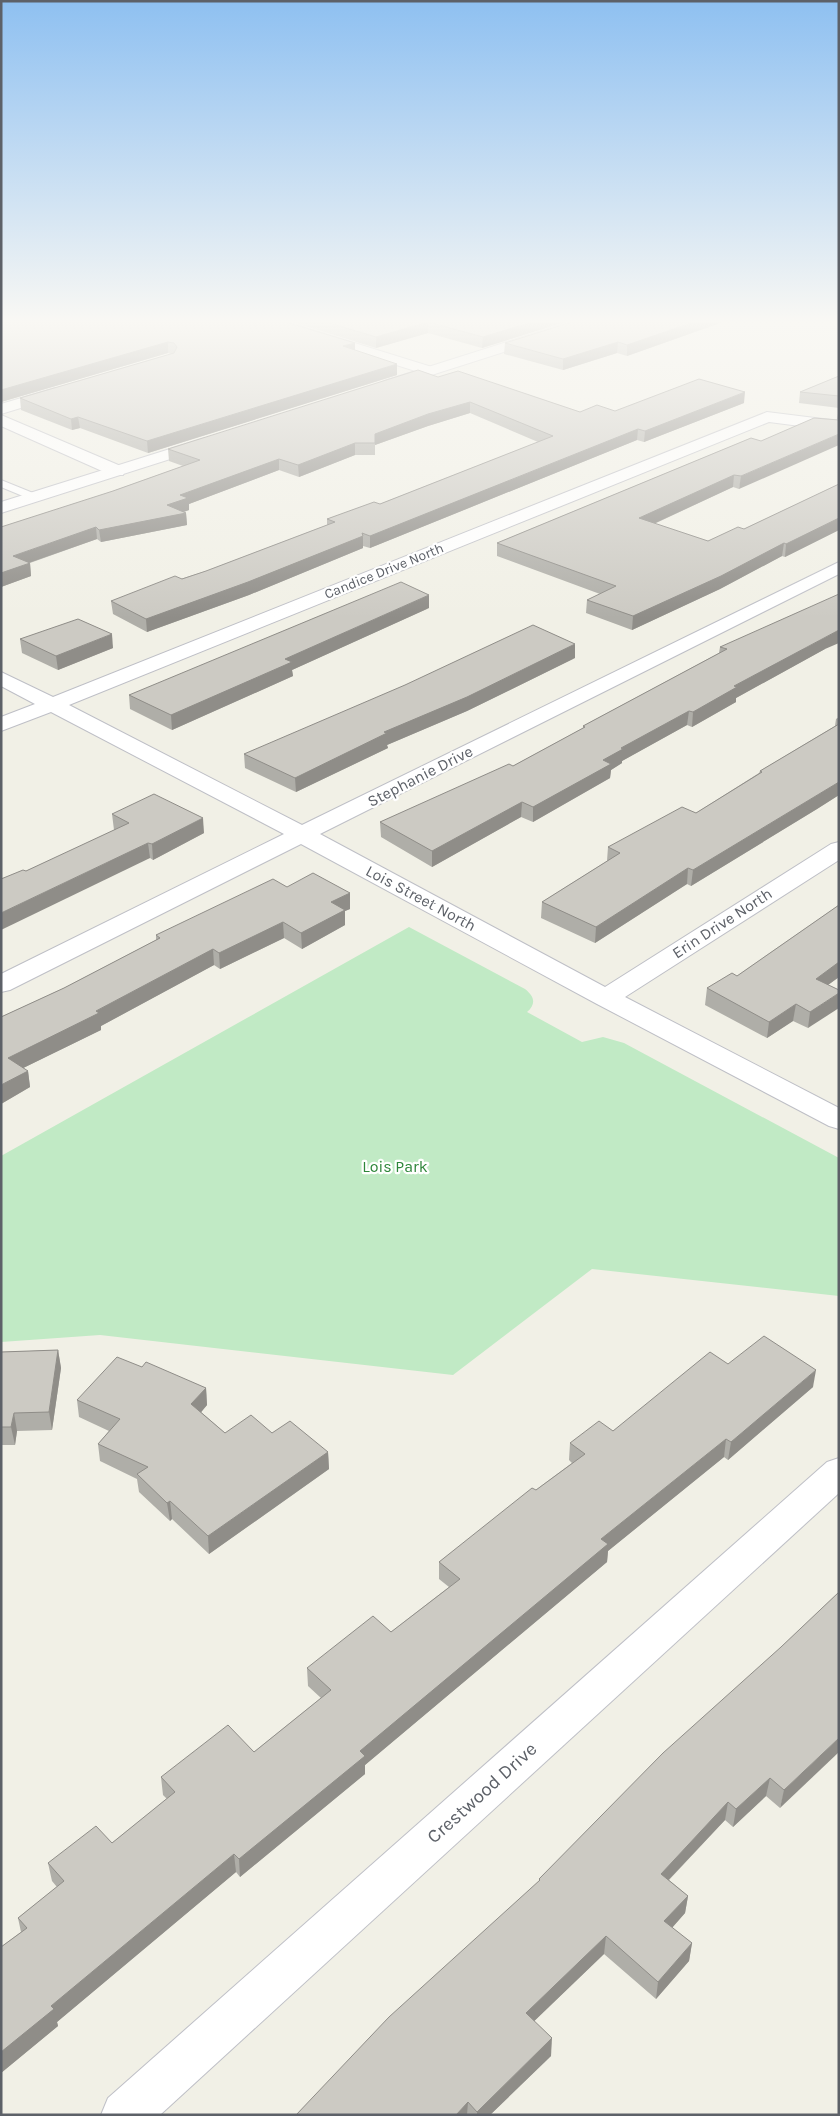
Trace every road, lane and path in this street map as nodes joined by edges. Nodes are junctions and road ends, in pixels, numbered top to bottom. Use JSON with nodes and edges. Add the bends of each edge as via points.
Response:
{"nodes":[{"id":1,"x":3,"y":421,"type":"edge"},
{"id":2,"x":758,"y":421,"type":"edge"},
{"id":3,"x":797,"y":421,"type":"edge"},
{"id":4,"x":839,"y":426,"type":"edge"},
{"id":5,"x":221,"y":438,"type":"edge"},
{"id":6,"x":117,"y":471,"type":"junction"},
{"id":7,"x":1,"y":483,"type":"edge"},
{"id":8,"x":34,"y":497,"type":"junction"},
{"id":9,"x":1,"y":508,"type":"edge"},
{"id":10,"x":839,"y":567,"type":"edge"},
{"id":11,"x":1,"y":678,"type":"edge"},
{"id":12,"x":52,"y":705,"type":"junction"},
{"id":13,"x":1,"y":725,"type":"edge"},
{"id":14,"x":303,"y":835,"type":"junction"},
{"id":15,"x":839,"y":849,"type":"edge"},
{"id":16,"x":1,"y":984,"type":"edge"},
{"id":17,"x":606,"y":998,"type":"junction"},
{"id":18,"x":839,"y":1120,"type":"edge"},
{"id":19,"x":839,"y":1472,"type":"edge"},
{"id":20,"x":124,"y":2115,"type":"edge"}],
"edges":[{"from":1,"to":6,"type":"street"},
{"from":2,"to":12,"type":"street","name":"Candice Drive North"},
{"from":3,"to":4,"type":"street","name":"Candice Drive North"},
{"from":5,"to":6,"type":"street"},
{"from":6,"to":8,"type":"street"},
{"from":7,"to":8,"type":"lane"},
{"from":8,"to":9,"type":"street"},
{"from":10,"to":14,"type":"street","name":"Stephanie Drive"},
{"from":11,"to":12,"type":"street","name":"Lois Street North"},
{"from":12,"to":13,"type":"street","name":"Candice Drive North"},
{"from":12,"to":14,"type":"street","name":"Lois Street North"},
{"from":14,"to":16,"type":"street","name":"Stephanie Drive"},
{"from":14,"to":17,"type":"street","name":"Lois Street North"},
{"from":15,"to":17,"type":"street","name":"Erin Drive North"},
{"from":17,"to":18,"type":"street","name":"Lois Street North"},
{"from":19,"to":20,"type":"street","name":"Crestwood Drive"}]}
